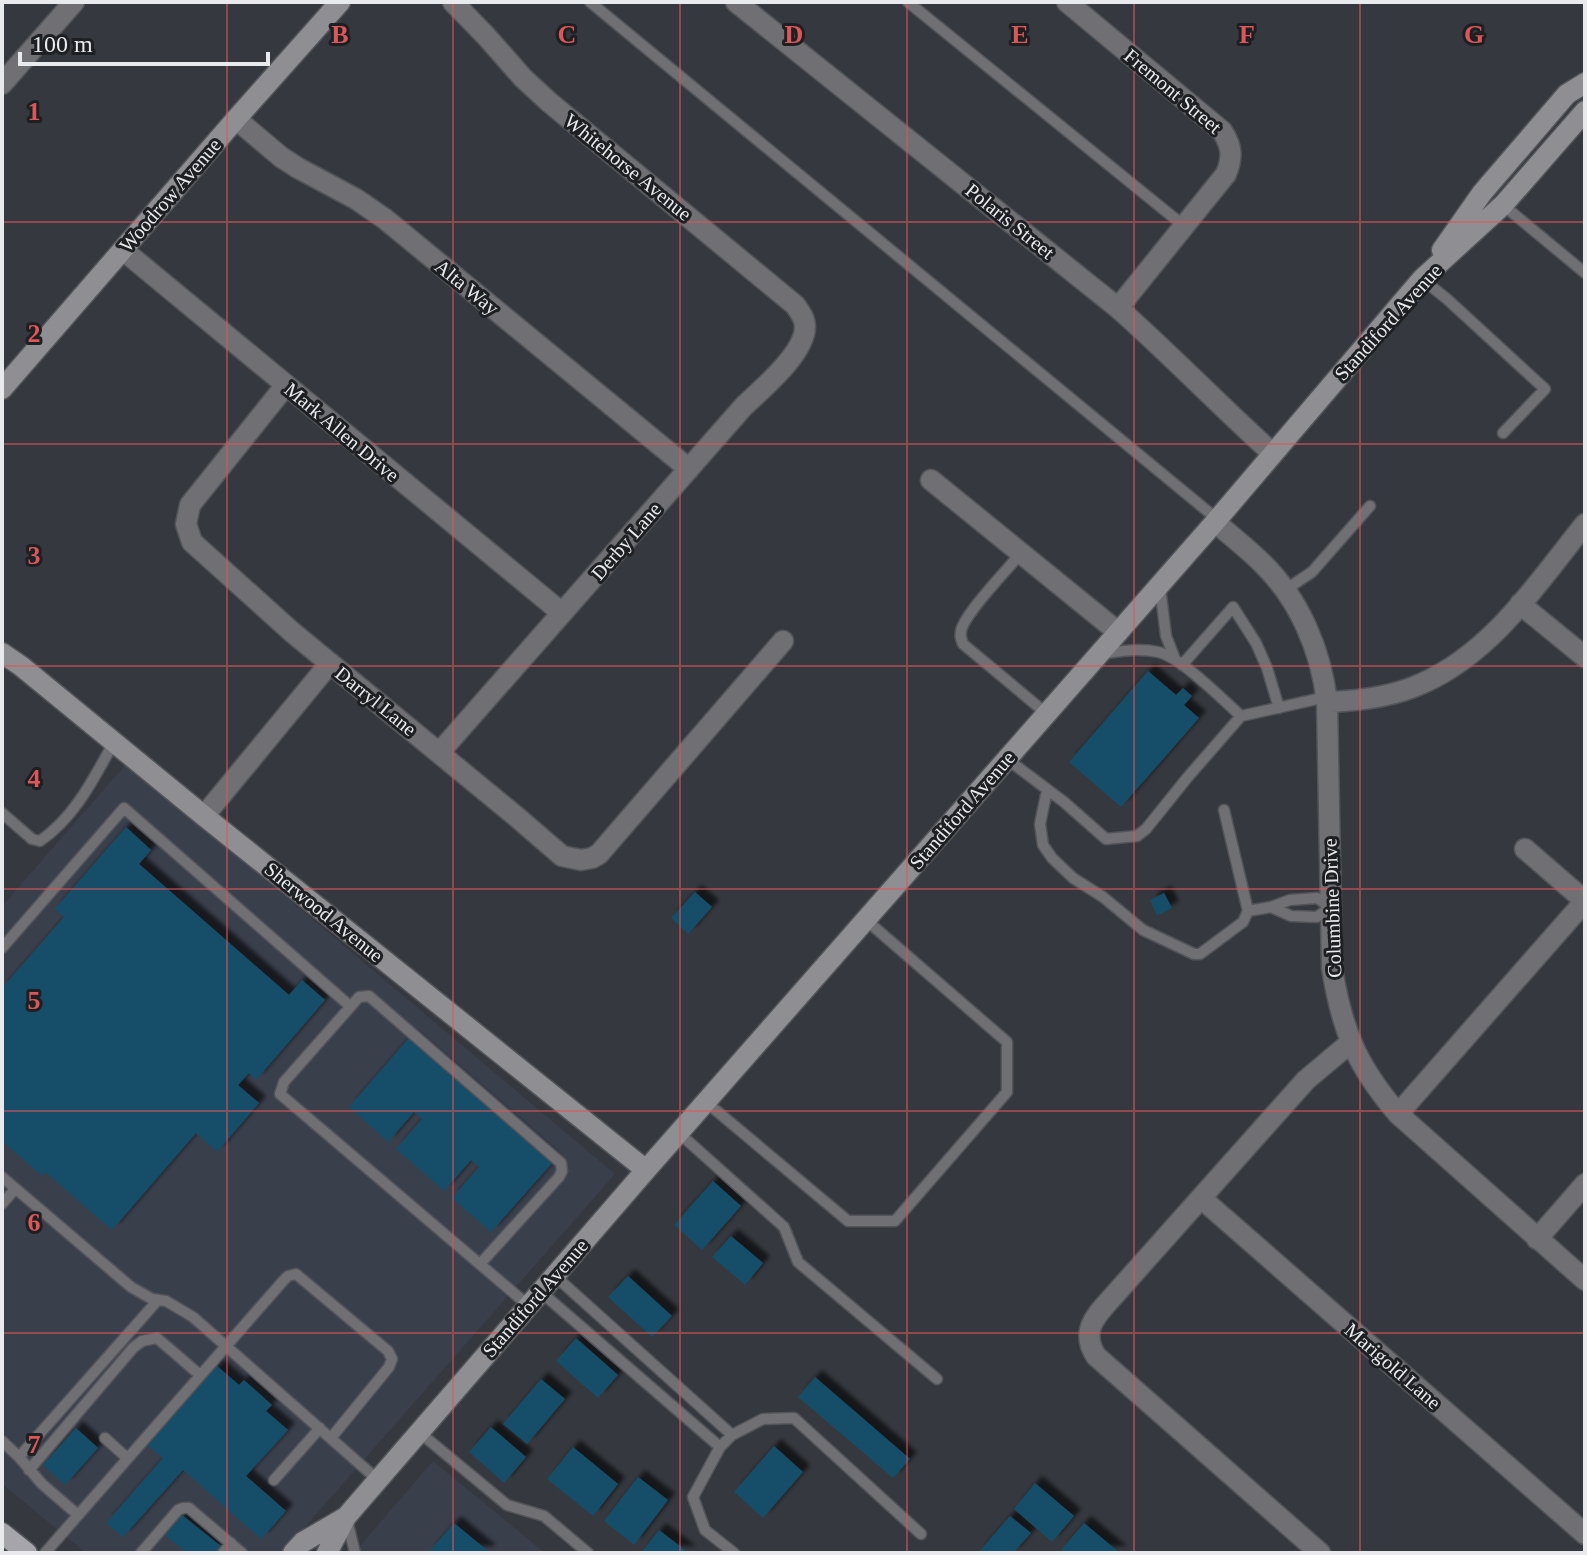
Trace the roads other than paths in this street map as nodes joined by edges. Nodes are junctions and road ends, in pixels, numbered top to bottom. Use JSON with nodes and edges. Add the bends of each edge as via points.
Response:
{"nodes":[{"id":1,"x":74,"y":2,"type":"edge"},
{"id":2,"x":340,"y":2,"type":"edge"},
{"id":3,"x":453,"y":2,"type":"edge"},
{"id":4,"x":590,"y":2,"type":"edge"},
{"id":5,"x":736,"y":2,"type":"edge"},
{"id":6,"x":908,"y":2,"type":"edge"},
{"id":7,"x":1067,"y":2,"type":"edge"},
{"id":8,"x":1585,"y":83,"type":"edge"},
{"id":9,"x":2,"y":84,"type":"edge"},
{"id":10,"x":1585,"y":111,"type":"edge"},
{"id":11,"x":236,"y":119,"type":"junction"},
{"id":12,"x":1503,"y":205,"type":"junction"},
{"id":13,"x":1184,"y":226,"type":"junction"},
{"id":14,"x":123,"y":250,"type":"junction"},
{"id":15,"x":1585,"y":273,"type":"edge"},
{"id":16,"x":1422,"y":279,"type":"junction"},
{"id":17,"x":1118,"y":308,"type":"junction"},
{"id":18,"x":805,"y":326,"type":"joint"},
{"id":19,"x":286,"y":385,"type":"junction"},
{"id":20,"x":2,"y":389,"type":"edge"},
{"id":21,"x":1503,"y":433,"type":"dead end"},
{"id":22,"x":1272,"y":453,"type":"junction"},
{"id":23,"x":689,"y":469,"type":"junction"},
{"id":24,"x":931,"y":480,"type":"dead end"},
{"id":25,"x":1370,"y":506,"type":"dead end"},
{"id":26,"x":1216,"y":520,"type":"junction"},
{"id":27,"x":1585,"y":524,"type":"edge"},
{"id":28,"x":1021,"y":553,"type":"junction"},
{"id":29,"x":1159,"y":585,"type":"junction"},
{"id":30,"x":1285,"y":590,"type":"junction"},
{"id":31,"x":1520,"y":604,"type":"junction"},
{"id":32,"x":562,"y":613,"type":"junction"},
{"id":33,"x":1118,"y":632,"type":"junction"},
{"id":34,"x":783,"y":641,"type":"dead end"},
{"id":35,"x":2,"y":653,"type":"edge"},
{"id":36,"x":1099,"y":654,"type":"junction"},
{"id":37,"x":1585,"y":657,"type":"edge"},
{"id":38,"x":1178,"y":662,"type":"junction"},
{"id":39,"x":330,"y":663,"type":"junction"},
{"id":40,"x":1326,"y":700,"type":"junction"},
{"id":41,"x":1279,"y":708,"type":"junction"},
{"id":42,"x":1047,"y":714,"type":"junction"},
{"id":43,"x":1241,"y":716,"type":"junction"},
{"id":44,"x":114,"y":742,"type":"junction"},
{"id":45,"x":439,"y":753,"type":"junction"},
{"id":46,"x":1007,"y":759,"type":"junction"},
{"id":47,"x":1047,"y":790,"type":"junction"},
{"id":48,"x":1224,"y":810,"type":"dead end"},
{"id":49,"x":2,"y":813,"type":"edge"},
{"id":50,"x":204,"y":816,"type":"junction"},
{"id":51,"x":1525,"y":849,"type":"dead end"},
{"id":52,"x":1585,"y":901,"type":"edge"},
{"id":53,"x":1271,"y":907,"type":"junction"},
{"id":54,"x":1331,"y":907,"type":"junction"},
{"id":55,"x":1248,"y":911,"type":"junction"},
{"id":56,"x":866,"y":920,"type":"junction"},
{"id":57,"x":2,"y":948,"type":"edge"},
{"id":58,"x":350,"y":1006,"type":"junction"},
{"id":59,"x":1350,"y":1043,"type":"junction"},
{"id":60,"x":706,"y":1102,"type":"junction"},
{"id":61,"x":1398,"y":1114,"type":"junction"},
{"id":62,"x":679,"y":1133,"type":"junction"},
{"id":63,"x":646,"y":1170,"type":"junction"},
{"id":64,"x":2,"y":1177,"type":"edge"},
{"id":65,"x":1585,"y":1184,"type":"edge"},
{"id":66,"x":15,"y":1189,"type":"junction"},
{"id":67,"x":1201,"y":1198,"type":"junction"},
{"id":68,"x":2,"y":1204,"type":"edge"},
{"id":69,"x":1537,"y":1239,"type":"junction"},
{"id":70,"x":480,"y":1264,"type":"junction"},
{"id":71,"x":555,"y":1276,"type":"junction"},
{"id":72,"x":1585,"y":1280,"type":"edge"},
{"id":73,"x":535,"y":1299,"type":"junction"},
{"id":74,"x":158,"y":1300,"type":"junction"},
{"id":75,"x":226,"y":1345,"type":"junction"},
{"id":76,"x":200,"y":1375,"type":"junction"},
{"id":77,"x":937,"y":1379,"type":"dead end"},
{"id":78,"x":320,"y":1428,"type":"junction"},
{"id":79,"x":419,"y":1432,"type":"junction"},
{"id":80,"x":732,"y":1435,"type":"junction"},
{"id":81,"x":105,"y":1438,"type":"dead end"},
{"id":82,"x":331,"y":1438,"type":"junction"},
{"id":83,"x":2,"y":1441,"type":"edge"},
{"id":84,"x":720,"y":1447,"type":"junction"},
{"id":85,"x":19,"y":1457,"type":"junction"},
{"id":86,"x":127,"y":1458,"type":"junction"},
{"id":87,"x":29,"y":1470,"type":"junction"},
{"id":88,"x":274,"y":1480,"type":"dead end"},
{"id":89,"x":378,"y":1480,"type":"junction"},
{"id":90,"x":78,"y":1515,"type":"junction"},
{"id":91,"x":346,"y":1517,"type":"junction"},
{"id":92,"x":2,"y":1533,"type":"edge"},
{"id":93,"x":921,"y":1534,"type":"dead end"},
{"id":94,"x":1585,"y":1534,"type":"edge"},
{"id":95,"x":231,"y":1543,"type":"junction"},
{"id":96,"x":27,"y":1553,"type":"edge"},
{"id":97,"x":45,"y":1553,"type":"edge"},
{"id":98,"x":141,"y":1553,"type":"edge"},
{"id":99,"x":223,"y":1553,"type":"edge"},
{"id":100,"x":242,"y":1553,"type":"edge"},
{"id":101,"x":293,"y":1553,"type":"edge"},
{"id":102,"x":327,"y":1553,"type":"edge"},
{"id":103,"x":355,"y":1553,"type":"edge"},
{"id":104,"x":588,"y":1553,"type":"edge"},
{"id":105,"x":734,"y":1553,"type":"edge"},
{"id":106,"x":1320,"y":1553,"type":"edge"}],
"edges":[{"from":1,"to":9,"type":"street"},
{"from":2,"to":11,"type":"main road","name":"Woodrow Avenue"},
{"from":3,"to":18,"type":"street","name":"Whitehorse Avenue","via":[[549,102],[795,305]]},
{"from":4,"to":26,"type":"lane"},
{"from":5,"to":17,"type":"street","name":"Polaris Street"},
{"from":6,"to":13,"type":"lane"},
{"from":7,"to":13,"type":"street","name":"Fremont Street","via":[[1229,141],[1226,174]]},
{"from":8,"to":16,"type":"main road","via":[[1567,94],[1482,193]]},
{"from":10,"to":12,"type":"main road","name":"Standiford Avenue"},
{"from":11,"to":14,"type":"main road","name":"Woodrow Avenue"},
{"from":11,"to":23,"type":"street","name":"Alta Way","via":[[281,157],[385,219]]},
{"from":12,"to":15,"type":"lane"},
{"from":12,"to":16,"type":"main road","name":"Standiford Avenue"},
{"from":13,"to":17,"type":"street","name":"Fremont Street"},
{"from":14,"to":19,"type":"street","name":"Mark Allen Drive"},
{"from":14,"to":20,"type":"main road","name":"Woodrow Avenue"},
{"from":16,"to":21,"type":"lane","via":[[1545,389]]},
{"from":16,"to":22,"type":"main road","name":"Standiford Avenue"},
{"from":17,"to":22,"type":"street","name":"Polaris Street"},
{"from":18,"to":23,"type":"street","name":"Derby Lane","via":[[796,351]]},
{"from":19,"to":32,"type":"street","name":"Mark Allen Drive"},
{"from":19,"to":39,"type":"street","name":"Darryl Lane","via":[[190,505],[186,524],[192,542]]},
{"from":22,"to":26,"type":"main road","name":"Standiford Avenue"},
{"from":23,"to":32,"type":"street","name":"Derby Lane"},
{"from":24,"to":28,"type":"street"},
{"from":25,"to":30,"type":"lane","via":[[1312,572]]},
{"from":26,"to":29,"type":"main road","name":"Standiford Avenue"},
{"from":26,"to":30,"type":"street","name":"Columbine Drive"},
{"from":27,"to":31,"type":"street"},
{"from":28,"to":33,"type":"street"},
{"from":28,"to":42,"type":"lane","via":[[968,616],[961,637],[970,651]]},
{"from":29,"to":33,"type":"main road","name":"Standiford Avenue"},
{"from":29,"to":38,"type":"lane","via":[[1166,636]]},
{"from":30,"to":40,"type":"street","name":"Columbine Drive","via":[[1312,638]]},
{"from":31,"to":37,"type":"street"},
{"from":31,"to":40,"type":"street","via":[[1472,653],[1422,684],[1358,701]]},
{"from":32,"to":45,"type":"street","name":"Derby Lane"},
{"from":33,"to":36,"type":"main road","name":"Standiford Avenue"},
{"from":34,"to":45,"type":"street","name":"Darryl Lane","via":[[592,858],[562,856]]},
{"from":35,"to":44,"type":"main road","name":"Sherwood Avenue"},
{"from":36,"to":38,"type":"lane","via":[[1159,652]]},
{"from":36,"to":42,"type":"main road","name":"Standiford Avenue"},
{"from":38,"to":41,"type":"lane","via":[[1233,607],[1256,643]]},
{"from":38,"to":43,"type":"lane"},
{"from":39,"to":45,"type":"street","name":"Darryl Lane"},
{"from":39,"to":50,"type":"street"},
{"from":40,"to":41,"type":"lane"},
{"from":40,"to":54,"type":"street","name":"Columbine Drive"},
{"from":41,"to":43,"type":"lane"},
{"from":42,"to":46,"type":"main road","name":"Standiford Avenue"},
{"from":43,"to":47,"type":"lane","via":[[1137,836],[1106,839]]},
{"from":44,"to":49,"type":"lane","via":[[86,793],[40,841]]},
{"from":44,"to":50,"type":"main road","name":"Sherwood Avenue"},
{"from":46,"to":47,"type":"lane"},
{"from":46,"to":56,"type":"main road","name":"Standiford Avenue"},
{"from":47,"to":55,"type":"lane","via":[[1040,824],[1043,845],[1073,878],[1143,930],[1200,954],[1243,922]]},
{"from":48,"to":55,"type":"lane"},
{"from":50,"to":63,"type":"main road","name":"Sherwood Avenue"},
{"from":51,"to":52,"type":"street"},
{"from":52,"to":61,"type":"street"},
{"from":53,"to":54,"type":"lane","via":[[1317,898]]},
{"from":53,"to":54,"type":"lane","via":[[1291,916],[1317,917]]},
{"from":53,"to":55,"type":"lane"},
{"from":54,"to":59,"type":"street","name":"Columbine Drive","via":[[1332,968]]},
{"from":56,"to":60,"type":"main road","name":"Standiford Avenue"},
{"from":56,"to":60,"type":"lane","via":[[1007,1042],[1007,1092],[895,1221],[848,1221]]},
{"from":57,"to":58,"type":"lane","via":[[124,808]]},
{"from":58,"to":70,"type":"lane","via":[[284,1082],[280,1094]]},
{"from":58,"to":70,"type":"lane","via":[[369,996],[561,1163],[559,1177]]},
{"from":59,"to":61,"type":"street","name":"Columbine Drive"},
{"from":59,"to":67,"type":"street","via":[[1306,1080]]},
{"from":60,"to":62,"type":"main road","name":"Standiford Avenue"},
{"from":61,"to":69,"type":"street","name":"Columbine Drive"},
{"from":62,"to":63,"type":"main road","name":"Standiford Avenue"},
{"from":62,"to":77,"type":"lane","via":[[784,1227],[798,1262]]},
{"from":63,"to":71,"type":"main road","name":"Standiford Avenue"},
{"from":64,"to":66,"type":"lane"},
{"from":65,"to":69,"type":"street"},
{"from":66,"to":68,"type":"lane"},
{"from":66,"to":74,"type":"lane","via":[[131,1287]]},
{"from":67,"to":94,"type":"street","name":"Marigold Lane"},
{"from":67,"to":106,"type":"street","via":[[1093,1320],[1091,1350]]},
{"from":69,"to":72,"type":"street","name":"Columbine Drive"},
{"from":70,"to":73,"type":"lane"},
{"from":71,"to":73,"type":"main road","name":"Standiford Avenue"},
{"from":71,"to":80,"type":"lane"},
{"from":73,"to":79,"type":"main road","name":"Standiford Avenue"},
{"from":73,"to":84,"type":"lane"},
{"from":74,"to":75,"type":"lane","via":[[193,1317]]},
{"from":74,"to":85,"type":"lane"},
{"from":75,"to":76,"type":"lane"},
{"from":75,"to":78,"type":"lane"},
{"from":75,"to":82,"type":"lane","via":[[283,1281],[296,1274],[388,1351],[389,1367]]},
{"from":76,"to":86,"type":"lane"},
{"from":76,"to":87,"type":"lane","via":[[157,1338],[142,1341]]},
{"from":78,"to":82,"type":"lane"},
{"from":78,"to":88,"type":"lane"},
{"from":79,"to":89,"type":"main road","name":"Standiford Avenue"},
{"from":79,"to":104,"type":"lane","via":[[507,1505],[544,1516]]},
{"from":80,"to":84,"type":"lane"},
{"from":80,"to":93,"type":"lane","via":[[763,1419],[794,1418]]},
{"from":81,"to":86,"type":"lane"},
{"from":82,"to":89,"type":"lane"},
{"from":83,"to":85,"type":"lane"},
{"from":84,"to":105,"type":"lane","via":[[693,1497],[705,1530]]},
{"from":85,"to":87,"type":"lane"},
{"from":86,"to":90,"type":"lane"},
{"from":87,"to":90,"type":"lane"},
{"from":89,"to":91,"type":"main road","name":"Standiford Avenue"},
{"from":90,"to":97,"type":"lane"},
{"from":91,"to":101,"type":"main road","name":"Standiford Avenue"},
{"from":91,"to":102,"type":"main road","name":"Standiford Avenue"},
{"from":91,"to":103,"type":"lane"},
{"from":92,"to":96,"type":"main road"},
{"from":95,"to":98,"type":"lane","via":[[183,1508]]},
{"from":95,"to":99,"type":"lane"},
{"from":95,"to":100,"type":"lane"}]}
